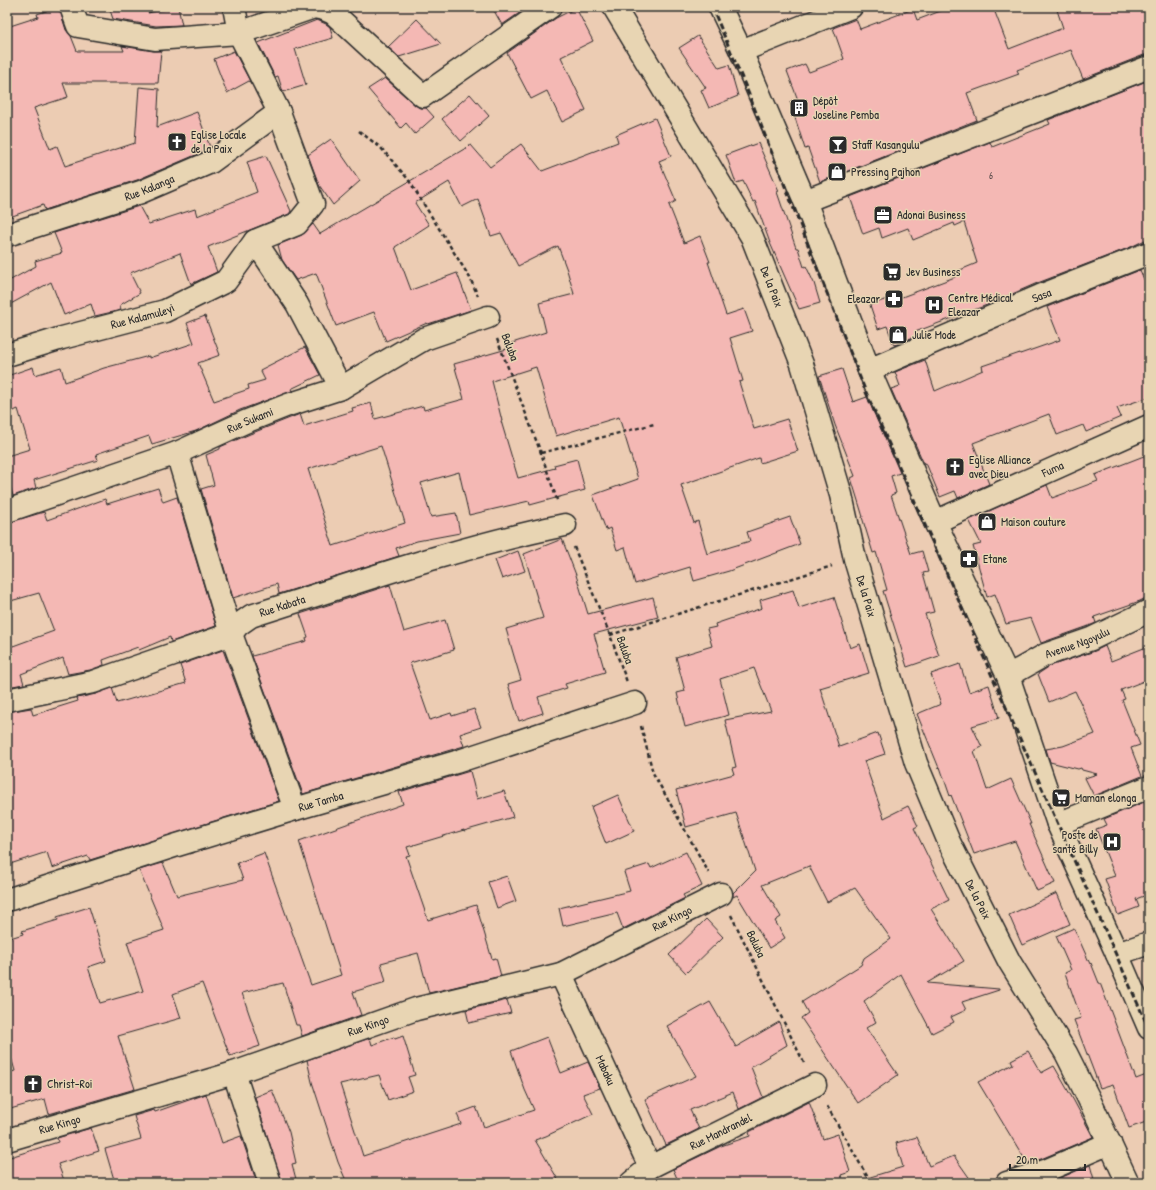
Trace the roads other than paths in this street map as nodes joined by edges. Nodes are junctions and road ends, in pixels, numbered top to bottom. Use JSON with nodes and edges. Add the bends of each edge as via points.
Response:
{"nodes":[{"id":1,"x":70,"y":7,"type":"edge"},
{"id":2,"x":234,"y":7,"type":"edge"},
{"id":3,"x":550,"y":7,"type":"edge"},
{"id":4,"x":614,"y":7,"type":"edge"},
{"id":5,"x":720,"y":7,"type":"edge"},
{"id":6,"x":851,"y":7,"type":"edge"},
{"id":7,"x":239,"y":33,"type":"junction"},
{"id":8,"x":741,"y":51,"type":"junction"},
{"id":9,"x":1149,"y":67,"type":"edge"},
{"id":10,"x":278,"y":112,"type":"junction"},
{"id":11,"x":805,"y":201,"type":"junction"},
{"id":12,"x":7,"y":235,"type":"edge"},
{"id":13,"x":255,"y":241,"type":"junction"},
{"id":14,"x":1149,"y":253,"type":"edge"},
{"id":15,"x":488,"y":317,"type":"road end"},
{"id":16,"x":7,"y":355,"type":"edge"},
{"id":17,"x":869,"y":370,"type":"junction"},
{"id":18,"x":340,"y":388,"type":"junction"},
{"id":19,"x":1149,"y":426,"type":"edge"},
{"id":20,"x":177,"y":453,"type":"junction"},
{"id":21,"x":7,"y":511,"type":"edge"},
{"id":22,"x":935,"y":522,"type":"junction"},
{"id":23,"x":565,"y":525,"type":"road end"},
{"id":24,"x":1149,"y":611,"type":"edge"},
{"id":25,"x":231,"y":634,"type":"junction"},
{"id":26,"x":1008,"y":676,"type":"junction"},
{"id":27,"x":7,"y":700,"type":"edge"},
{"id":28,"x":635,"y":703,"type":"road end"},
{"id":29,"x":1149,"y":787,"type":"edge"},
{"id":30,"x":295,"y":809,"type":"junction"},
{"id":31,"x":1058,"y":824,"type":"junction"},
{"id":32,"x":721,"y":894,"type":"road end"},
{"id":33,"x":7,"y":900,"type":"edge"},
{"id":34,"x":1149,"y":943,"type":"edge"},
{"id":35,"x":1117,"y":954,"type":"junction"},
{"id":36,"x":561,"y":974,"type":"junction"},
{"id":37,"x":1149,"y":1028,"type":"edge"},
{"id":38,"x":234,"y":1073,"type":"junction"},
{"id":39,"x":815,"y":1084,"type":"road end"},
{"id":40,"x":7,"y":1140,"type":"edge"},
{"id":41,"x":1110,"y":1143,"type":"junction"},
{"id":42,"x":650,"y":1167,"type":"junction"},
{"id":43,"x":270,"y":1183,"type":"edge"},
{"id":44,"x":631,"y":1183,"type":"edge"},
{"id":45,"x":1007,"y":1183,"type":"edge"},
{"id":46,"x":1128,"y":1183,"type":"edge"}],
"edges":[{"from":1,"to":7,"type":"street","via":[[78,26],[155,39]]},
{"from":2,"to":7,"type":"street"},
{"from":3,"to":7,"type":"street","via":[[423,96],[333,13],[324,9],[314,8]]},
{"from":4,"to":41,"type":"street","name":"De la Paix","via":[[752,237],[802,364],[841,495],[855,559],[916,763],[949,842],[1009,961],[1066,1053]]},
{"from":5,"to":8,"type":"street"},
{"from":6,"to":8,"type":"street"},
{"from":7,"to":10,"type":"street"},
{"from":8,"to":11,"type":"street"},
{"from":9,"to":11,"type":"street"},
{"from":10,"to":12,"type":"street","name":"Rue Kalanga","via":[[210,162],[142,192]]},
{"from":10,"to":13,"type":"street","via":[[313,204],[297,224]]},
{"from":11,"to":17,"type":"street"},
{"from":13,"to":16,"type":"street","name":"Rue Kalamuleyi","via":[[226,281],[165,311]]},
{"from":13,"to":18,"type":"street","via":[[297,304]]},
{"from":14,"to":17,"type":"street","name":"Sasa","via":[[1040,296]]},
{"from":15,"to":18,"type":"street","name":"Rue Sukami","via":[[424,339]]},
{"from":17,"to":22,"type":"street"},
{"from":18,"to":20,"type":"street","name":"Rue Sukami","via":[[245,422]]},
{"from":19,"to":22,"type":"street","name":"Fuma"},
{"from":20,"to":21,"type":"street","name":"Rue Sukami"},
{"from":20,"to":25,"type":"street"},
{"from":22,"to":26,"type":"street"},
{"from":23,"to":25,"type":"street","name":"Rue Kabata","via":[[472,547],[251,616],[238,625]]},
{"from":24,"to":26,"type":"street","name":"Avenue Ngoyulu","via":[[1091,639],[1045,655]]},
{"from":25,"to":27,"type":"street","name":"Rue Kabata","via":[[93,682]]},
{"from":25,"to":30,"type":"street"},
{"from":26,"to":31,"type":"street"},
{"from":28,"to":30,"type":"street","name":"Rue Tamba","via":[[456,762]]},
{"from":29,"to":31,"type":"street"},
{"from":30,"to":33,"type":"street","name":"Rue Tamba"},
{"from":31,"to":35,"type":"street"},
{"from":32,"to":36,"type":"street","name":"Rue Kingo"},
{"from":34,"to":35,"type":"street"},
{"from":35,"to":37,"type":"street"},
{"from":36,"to":38,"type":"street","name":"Rue Kingo","via":[[416,1009]]},
{"from":36,"to":42,"type":"street","name":"Mabaku"},
{"from":38,"to":40,"type":"street","name":"Rue Kingo"},
{"from":38,"to":43,"type":"street"},
{"from":39,"to":42,"type":"street","name":"Rue Mandrandel"},
{"from":41,"to":45,"type":"street","via":[[1045,1171]]},
{"from":41,"to":46,"type":"street","name":"De la Paix"},
{"from":42,"to":44,"type":"street","name":"Rue Mandrandel"}]}
